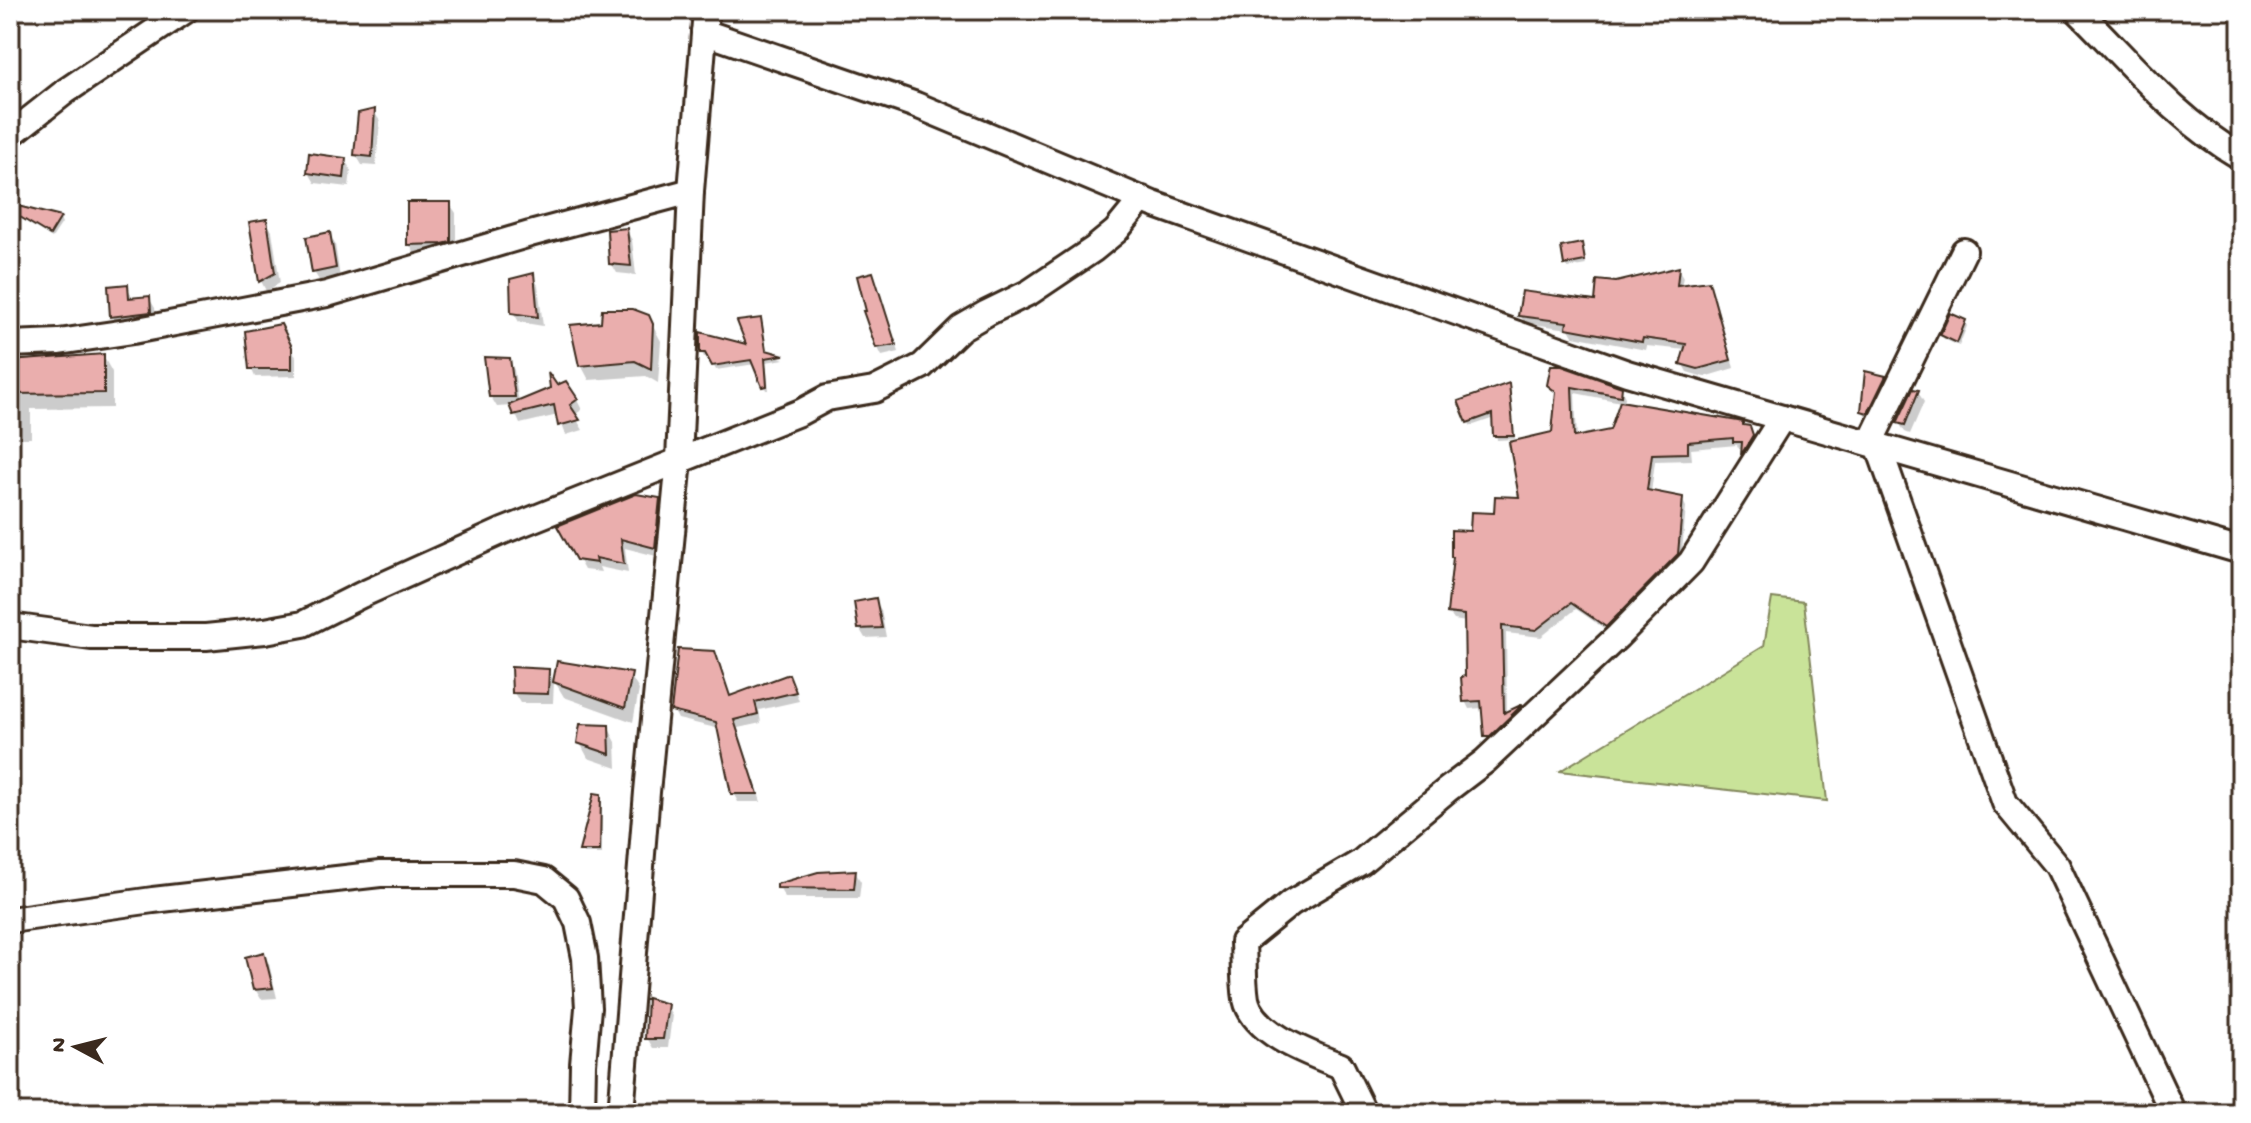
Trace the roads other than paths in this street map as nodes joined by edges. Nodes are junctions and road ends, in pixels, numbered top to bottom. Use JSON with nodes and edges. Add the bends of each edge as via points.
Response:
{"nodes":[{"id":1,"x":186,"y":10,"type":"edge"},
{"id":2,"x":2077,"y":10,"type":"edge"},
{"id":3,"x":705,"y":21,"type":"edge"},
{"id":4,"x":10,"y":135,"type":"edge"},
{"id":5,"x":2241,"y":157,"type":"edge"},
{"id":6,"x":691,"y":191,"type":"junction"},
{"id":7,"x":1142,"y":199,"type":"junction"},
{"id":8,"x":1964,"y":251,"type":"dead end"},
{"id":9,"x":10,"y":344,"type":"edge"},
{"id":10,"x":1782,"y":418,"type":"junction"},
{"id":11,"x":1874,"y":444,"type":"junction"},
{"id":12,"x":679,"y":460,"type":"junction"},
{"id":13,"x":2241,"y":551,"type":"edge"},
{"id":14,"x":10,"y":626,"type":"edge"},
{"id":15,"x":10,"y":920,"type":"edge"},
{"id":16,"x":582,"y":1113,"type":"edge"},
{"id":17,"x":621,"y":1113,"type":"edge"},
{"id":18,"x":1364,"y":1113,"type":"edge"},
{"id":19,"x":2173,"y":1113,"type":"edge"}],
"edges":[{"from":1,"to":4,"type":"street"},
{"from":2,"to":5,"type":"street","via":[[2186,120]]},
{"from":3,"to":6,"type":"street"},
{"from":3,"to":7,"type":"street"},
{"from":6,"to":9,"type":"street","via":[[327,294],[133,331]]},
{"from":6,"to":12,"type":"street"},
{"from":7,"to":10,"type":"street","via":[[1627,373]]},
{"from":7,"to":12,"type":"street","via":[[1094,249],[1040,286],[961,328],[922,366],[874,390],[827,398]]},
{"from":8,"to":11,"type":"street"},
{"from":10,"to":11,"type":"street"},
{"from":10,"to":18,"type":"street","via":[[1691,562],[1618,636],[1485,761],[1361,862],[1291,903],[1243,942],[1246,1002],[1259,1025],[1341,1066]]},
{"from":11,"to":13,"type":"street"},
{"from":11,"to":19,"type":"street","via":[[2005,803],[2057,866]]},
{"from":12,"to":14,"type":"street","via":[[503,531],[303,624],[206,637],[91,637]]},
{"from":12,"to":17,"type":"street"},
{"from":15,"to":16,"type":"street","via":[[380,874],[514,874],[544,880],[566,898],[585,958]]}]}
